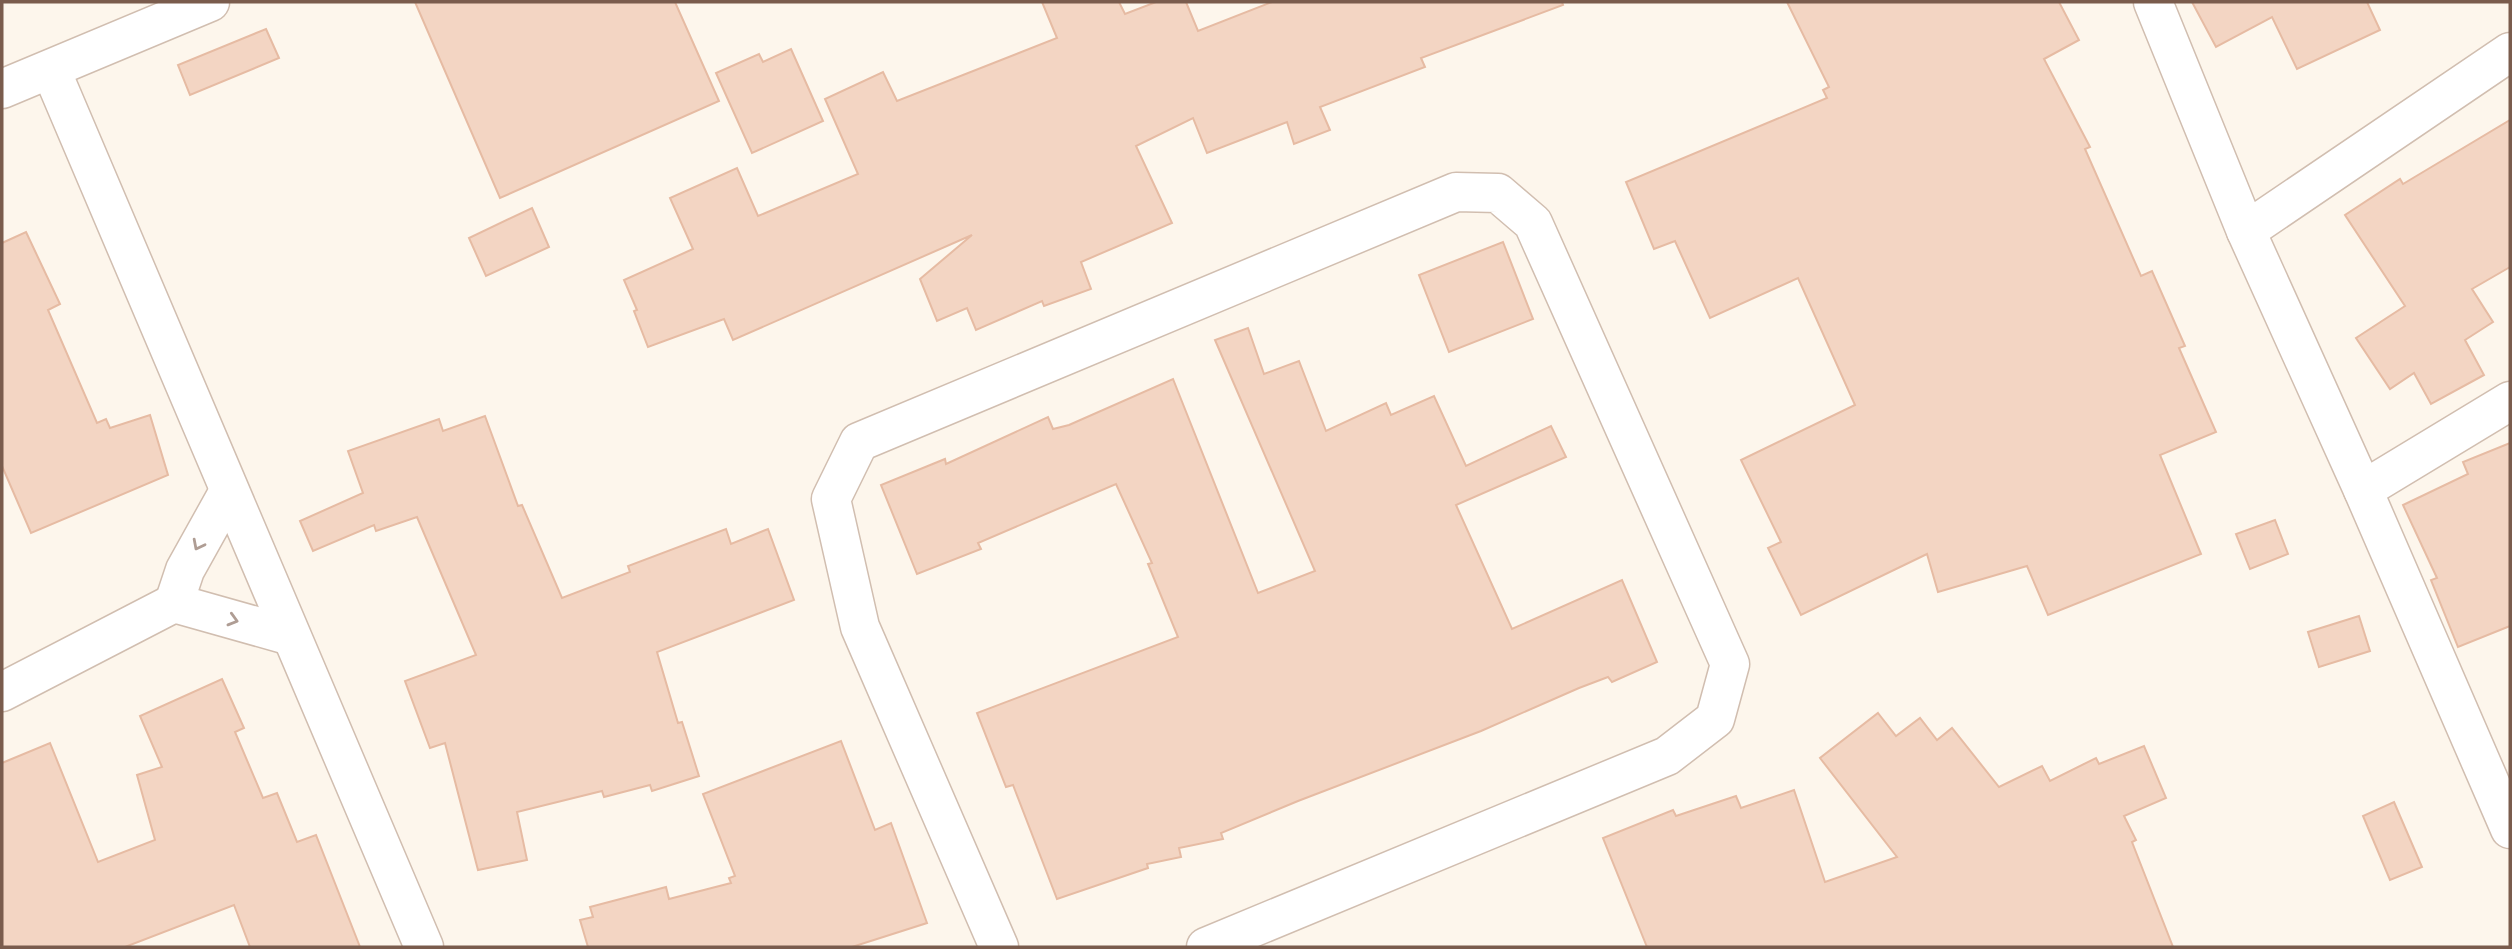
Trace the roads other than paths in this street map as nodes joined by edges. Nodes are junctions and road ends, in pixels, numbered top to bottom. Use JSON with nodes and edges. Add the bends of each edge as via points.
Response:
{"nodes":[{"id":1,"x":210,"y":2,"type":"edge"},
{"id":2,"x":2153,"y":2,"type":"edge"},
{"id":3,"x":2510,"y":52,"type":"edge"},
{"id":4,"x":51,"y":70,"type":"junction"},
{"id":5,"x":2,"y":89,"type":"edge"},
{"id":6,"x":2246,"y":231,"type":"junction"},
{"id":7,"x":2510,"y":401,"type":"edge"},
{"id":8,"x":2363,"y":490,"type":"junction"},
{"id":9,"x":229,"y":491,"type":"junction"},
{"id":10,"x":174,"y":603,"type":"junction"},
{"id":11,"x":291,"y":636,"type":"junction"},
{"id":12,"x":2,"y":692,"type":"edge"},
{"id":13,"x":2510,"y":828,"type":"edge"},
{"id":14,"x":424,"y":947,"type":"edge"},
{"id":15,"x":999,"y":947,"type":"edge"},
{"id":16,"x":1206,"y":947,"type":"edge"}],
"edges":[{"from":1,"to":4,"type":"street"},
{"from":2,"to":6,"type":"street"},
{"from":3,"to":6,"type":"street"},
{"from":4,"to":5,"type":"street"},
{"from":4,"to":9,"type":"street"},
{"from":6,"to":8,"type":"street"},
{"from":7,"to":8,"type":"street"},
{"from":8,"to":13,"type":"street"},
{"from":9,"to":10,"type":"street","one_way":true,"via":[[185,570]]},
{"from":9,"to":11,"type":"street"},
{"from":10,"to":11,"type":"street","one_way":true},
{"from":10,"to":12,"type":"street"},
{"from":11,"to":14,"type":"street"},
{"from":15,"to":16,"type":"street","via":[[860,626],[831,499],[859,442],[1456,192],[1499,193],[1534,223],[1730,664],[1715,719],[1667,756]]}]}
